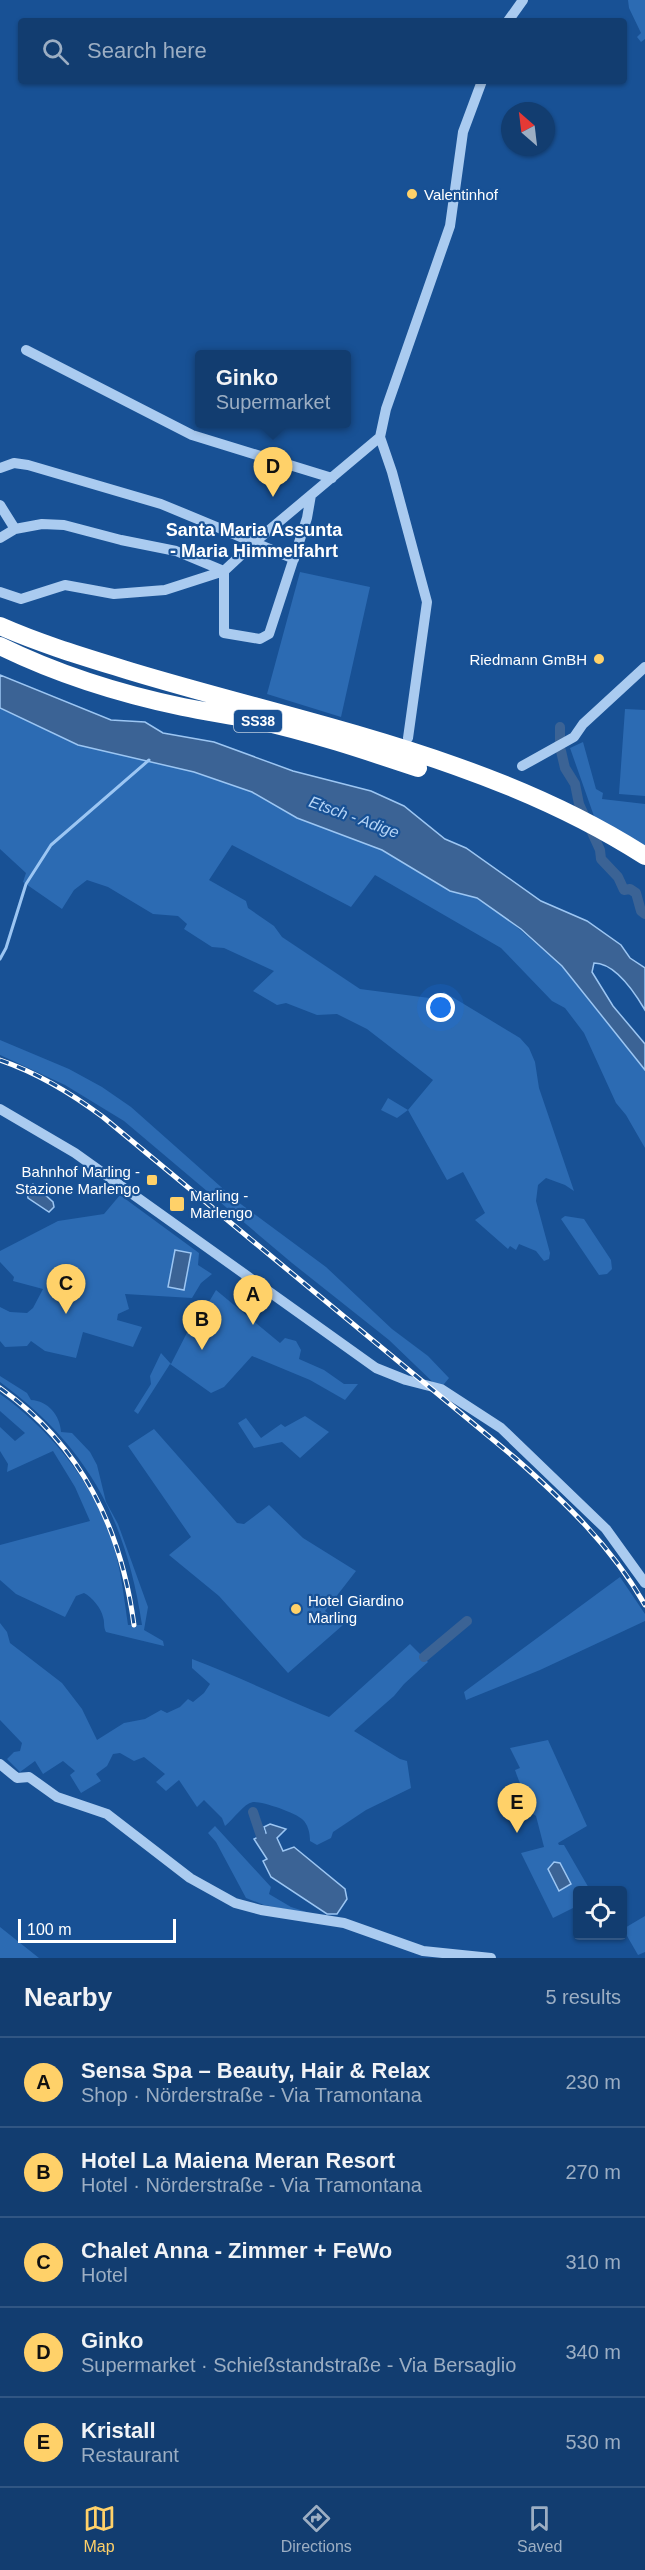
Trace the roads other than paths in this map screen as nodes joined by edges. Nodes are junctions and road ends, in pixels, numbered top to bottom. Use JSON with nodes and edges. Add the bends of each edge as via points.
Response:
{"nodes":[{"id":1,"x":523,"y":0,"type":"edge"},
{"id":2,"x":510,"y":18,"type":"edge"},
{"id":3,"x":481,"y":84,"type":"edge"},
{"id":4,"x":26,"y":350,"type":"dead end"},
{"id":5,"x":380,"y":437,"type":"junction"},
{"id":6,"x":0,"y":468,"type":"edge"},
{"id":7,"x":332,"y":478,"type":"junction"},
{"id":8,"x":311,"y":495,"type":"junction"},
{"id":9,"x":0,"y":505,"type":"edge"},
{"id":10,"x":15,"y":530,"type":"junction"},
{"id":11,"x":0,"y":538,"type":"edge"},
{"id":12,"x":255,"y":542,"type":"junction"},
{"id":13,"x":294,"y":559,"type":"junction"},
{"id":14,"x":225,"y":571,"type":"junction"},
{"id":15,"x":0,"y":592,"type":"edge"},
{"id":16,"x":0,"y":626,"type":"edge"},
{"id":17,"x":0,"y":646,"type":"edge"},
{"id":18,"x":645,"y":667,"type":"edge"},
{"id":19,"x":408,"y":738,"type":"dead end"},
{"id":20,"x":522,"y":766,"type":"dead end"},
{"id":21,"x":518,"y":796,"type":"junction"},
{"id":22,"x":645,"y":856,"type":"edge"},
{"id":23,"x":645,"y":870,"type":"edge"},
{"id":24,"x":0,"y":1109,"type":"edge"},
{"id":25,"x":645,"y":1583,"type":"edge"},
{"id":26,"x":0,"y":1764,"type":"edge"},
{"id":27,"x":491,"y":1958,"type":"edge"}],
"edges":[{"from":1,"to":2,"type":"street"},
{"from":3,"to":5,"type":"street","via":[[463,132],[450,226],[386,409]]},
{"from":4,"to":7,"type":"street","via":[[192,435]]},
{"from":5,"to":7,"type":"street"},
{"from":5,"to":19,"type":"street","via":[[427,602]]},
{"from":6,"to":12,"type":"street","via":[[14,463],[28,465],[161,504]]},
{"from":7,"to":8,"type":"street"},
{"from":8,"to":12,"type":"street"},
{"from":8,"to":13,"type":"street"},
{"from":9,"to":10,"type":"street"},
{"from":10,"to":11,"type":"street"},
{"from":10,"to":14,"type":"street","via":[[42,524],[64,525],[176,551]]},
{"from":12,"to":13,"type":"street"},
{"from":12,"to":14,"type":"street"},
{"from":13,"to":14,"type":"street","via":[[269,634],[260,639],[224,633]]},
{"from":14,"to":15,"type":"street","via":[[165,590],[114,594],[65,585],[21,599]]},
{"from":16,"to":21,"type":"highway","number":"SS38","via":[[87,659],[362,735]]},
{"from":17,"to":21,"type":"highway","number":"SS38","via":[[86,681],[181,706],[256,720]]},
{"from":18,"to":20,"type":"street","via":[[574,737]]},
{"from":21,"to":22,"type":"highway","number":"SS38","via":[[584,821]]},
{"from":21,"to":23,"type":"highway","number":"SS38"},
{"from":24,"to":25,"type":"street","via":[[75,1153],[376,1368],[441,1389],[501,1428],[606,1529]]},
{"from":26,"to":27,"type":"street","via":[[17,1778],[29,1777],[57,1797],[107,1814],[190,1878],[235,1903],[345,1923],[423,1951]]}]}
